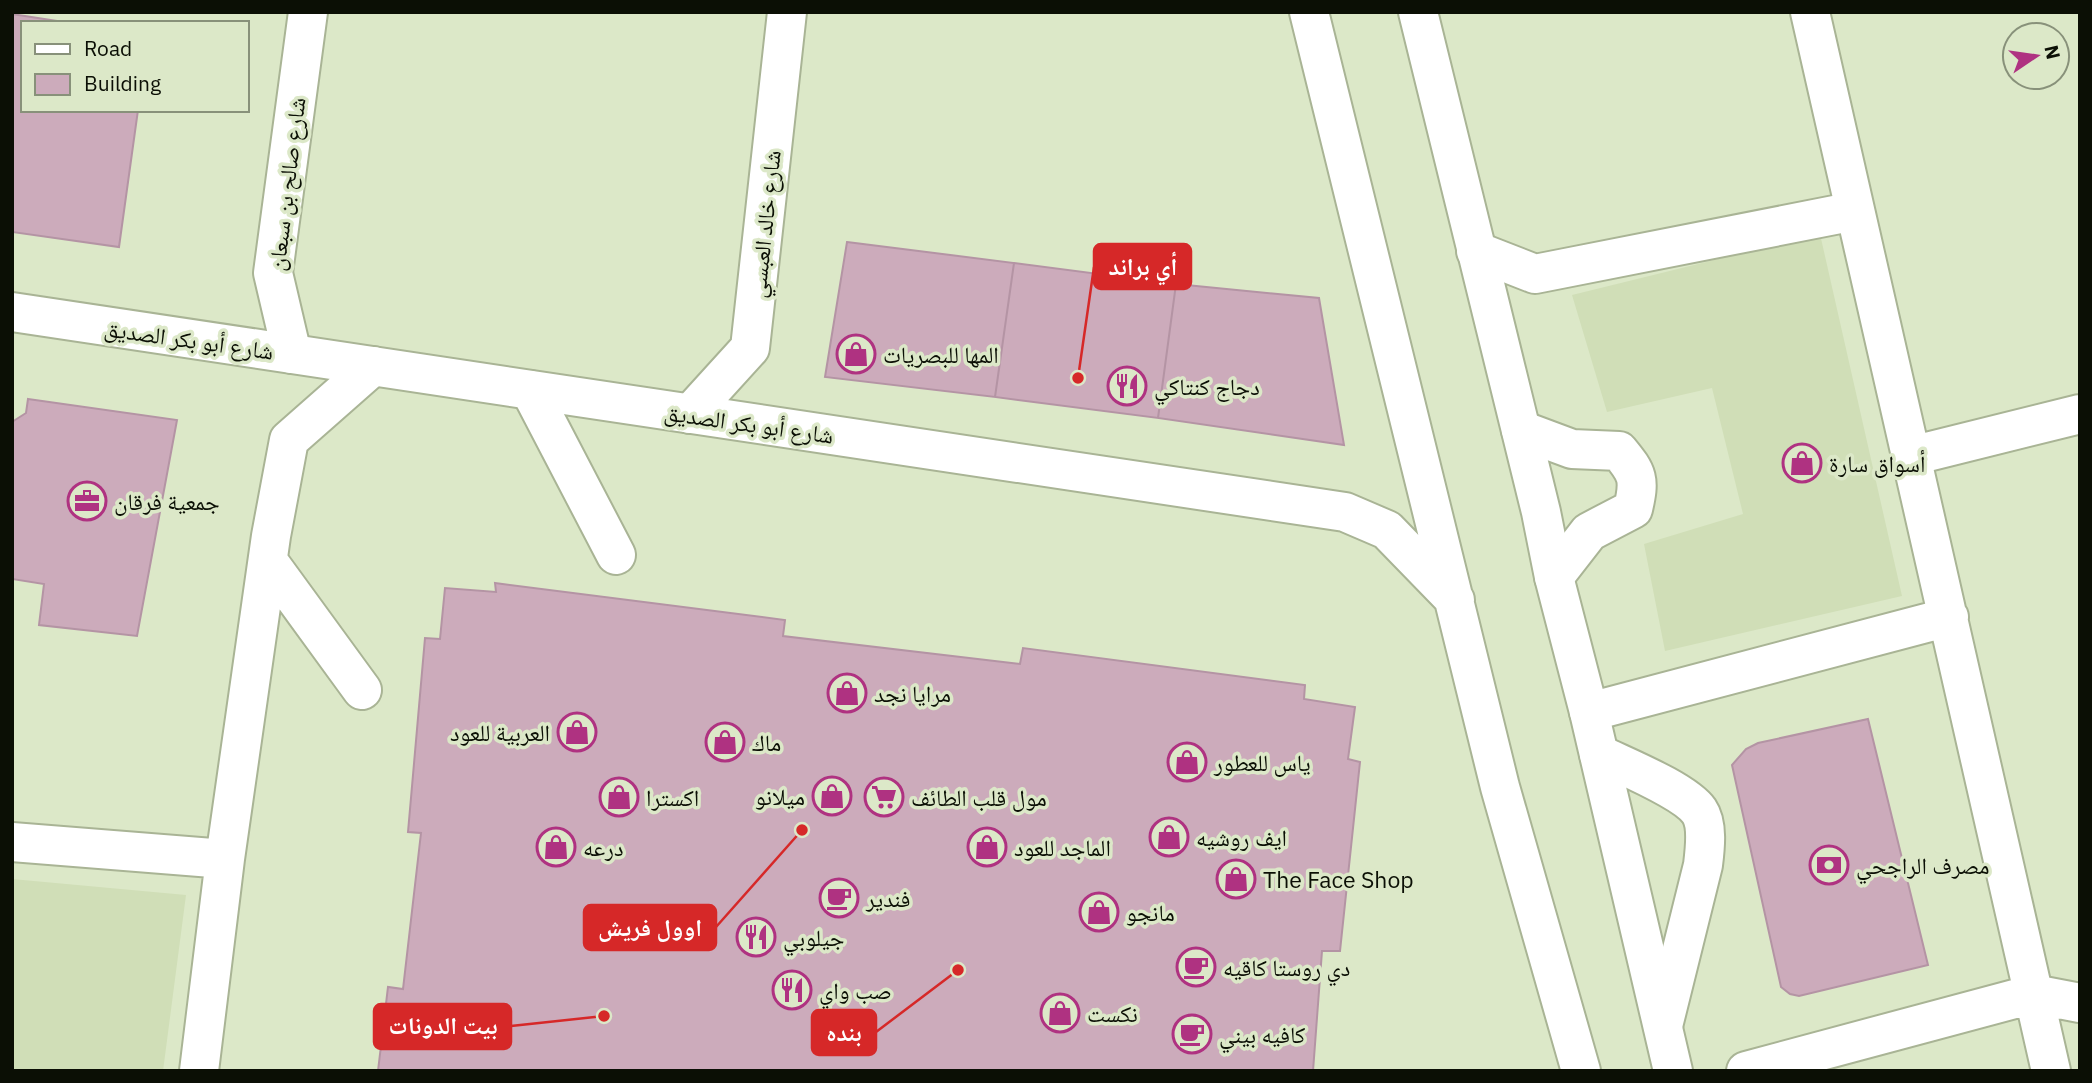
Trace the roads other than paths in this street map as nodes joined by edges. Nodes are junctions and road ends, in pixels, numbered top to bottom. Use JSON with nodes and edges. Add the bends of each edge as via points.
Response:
{"nodes":[{"id":1,"x":307,"y":12,"type":"edge"},
{"id":2,"x":787,"y":12,"type":"edge"},
{"id":3,"x":1309,"y":12,"type":"edge"},
{"id":4,"x":1418,"y":12,"type":"edge"},
{"id":5,"x":1810,"y":12,"type":"edge"},
{"id":6,"x":1855,"y":211,"type":"junction"},
{"id":7,"x":1476,"y":251,"type":"junction"},
{"id":8,"x":12,"y":312,"type":"edge"},
{"id":9,"x":292,"y":354,"type":"junction"},
{"id":10,"x":373,"y":366,"type":"junction"},
{"id":11,"x":530,"y":390,"type":"junction"},
{"id":12,"x":690,"y":414,"type":"junction"},
{"id":13,"x":2080,"y":414,"type":"edge"},
{"id":14,"x":1521,"y":430,"type":"junction"},
{"id":15,"x":1911,"y":456,"type":"junction"},
{"id":16,"x":616,"y":555,"type":"dead end"},
{"id":17,"x":268,"y":561,"type":"junction"},
{"id":18,"x":1554,"y":577,"type":"junction"},
{"id":19,"x":1455,"y":600,"type":"junction"},
{"id":20,"x":1948,"y":617,"type":"junction"},
{"id":21,"x":362,"y":690,"type":"dead end"},
{"id":22,"x":1589,"y":712,"type":"junction"},
{"id":23,"x":1599,"y":754,"type":"junction"},
{"id":24,"x":12,"y":842,"type":"edge"},
{"id":25,"x":225,"y":859,"type":"junction"},
{"id":26,"x":2033,"y":994,"type":"junction"},
{"id":27,"x":2080,"y":1003,"type":"edge"},
{"id":28,"x":1662,"y":1026,"type":"junction"},
{"id":29,"x":199,"y":1071,"type":"edge"},
{"id":30,"x":1581,"y":1071,"type":"edge"},
{"id":31,"x":1672,"y":1071,"type":"edge"},
{"id":32,"x":1746,"y":1071,"type":"edge"},
{"id":33,"x":2051,"y":1071,"type":"edge"}],
"edges":[{"from":1,"to":9,"type":"street","name":"شارع صالح بن سبعان","via":[[272,273]]},
{"from":2,"to":12,"type":"street","name":"شارع خالد العبسي","via":[[750,348]]},
{"from":3,"to":19,"type":"street"},
{"from":4,"to":7,"type":"street"},
{"from":5,"to":6,"type":"street"},
{"from":6,"to":7,"type":"street","via":[[1535,274]]},
{"from":6,"to":15,"type":"street"},
{"from":7,"to":14,"type":"street"},
{"from":8,"to":9,"type":"street","name":"شارع أبو بكر الصديق"},
{"from":9,"to":10,"type":"street","name":"شارع أبو بكر الصديق"},
{"from":10,"to":11,"type":"street","name":"شارع أبو بكر الصديق"},
{"from":10,"to":17,"type":"street","via":[[289,440]]},
{"from":11,"to":12,"type":"street","name":"شارع أبو بكر الصديق"},
{"from":11,"to":16,"type":"street"},
{"from":12,"to":19,"type":"street","name":"شارع أبو بكر الصديق","via":[[1345,512],[1387,530]]},
{"from":13,"to":15,"type":"street"},
{"from":14,"to":18,"type":"street"},
{"from":14,"to":18,"type":"street","via":[[1572,449],[1619,451],[1636,471],[1633,509],[1589,532]]},
{"from":15,"to":20,"type":"street"},
{"from":17,"to":21,"type":"street"},
{"from":17,"to":25,"type":"street"},
{"from":18,"to":22,"type":"street"},
{"from":19,"to":30,"type":"street","via":[[1500,787]]},
{"from":20,"to":22,"type":"street"},
{"from":20,"to":26,"type":"street"},
{"from":22,"to":23,"type":"street"},
{"from":23,"to":28,"type":"street"},
{"from":23,"to":28,"type":"street","via":[[1685,798],[1700,812],[1703,865]]},
{"from":24,"to":25,"type":"street"},
{"from":25,"to":29,"type":"street"},
{"from":26,"to":27,"type":"street"},
{"from":26,"to":32,"type":"street"},
{"from":26,"to":33,"type":"street"},
{"from":28,"to":31,"type":"street"}]}
